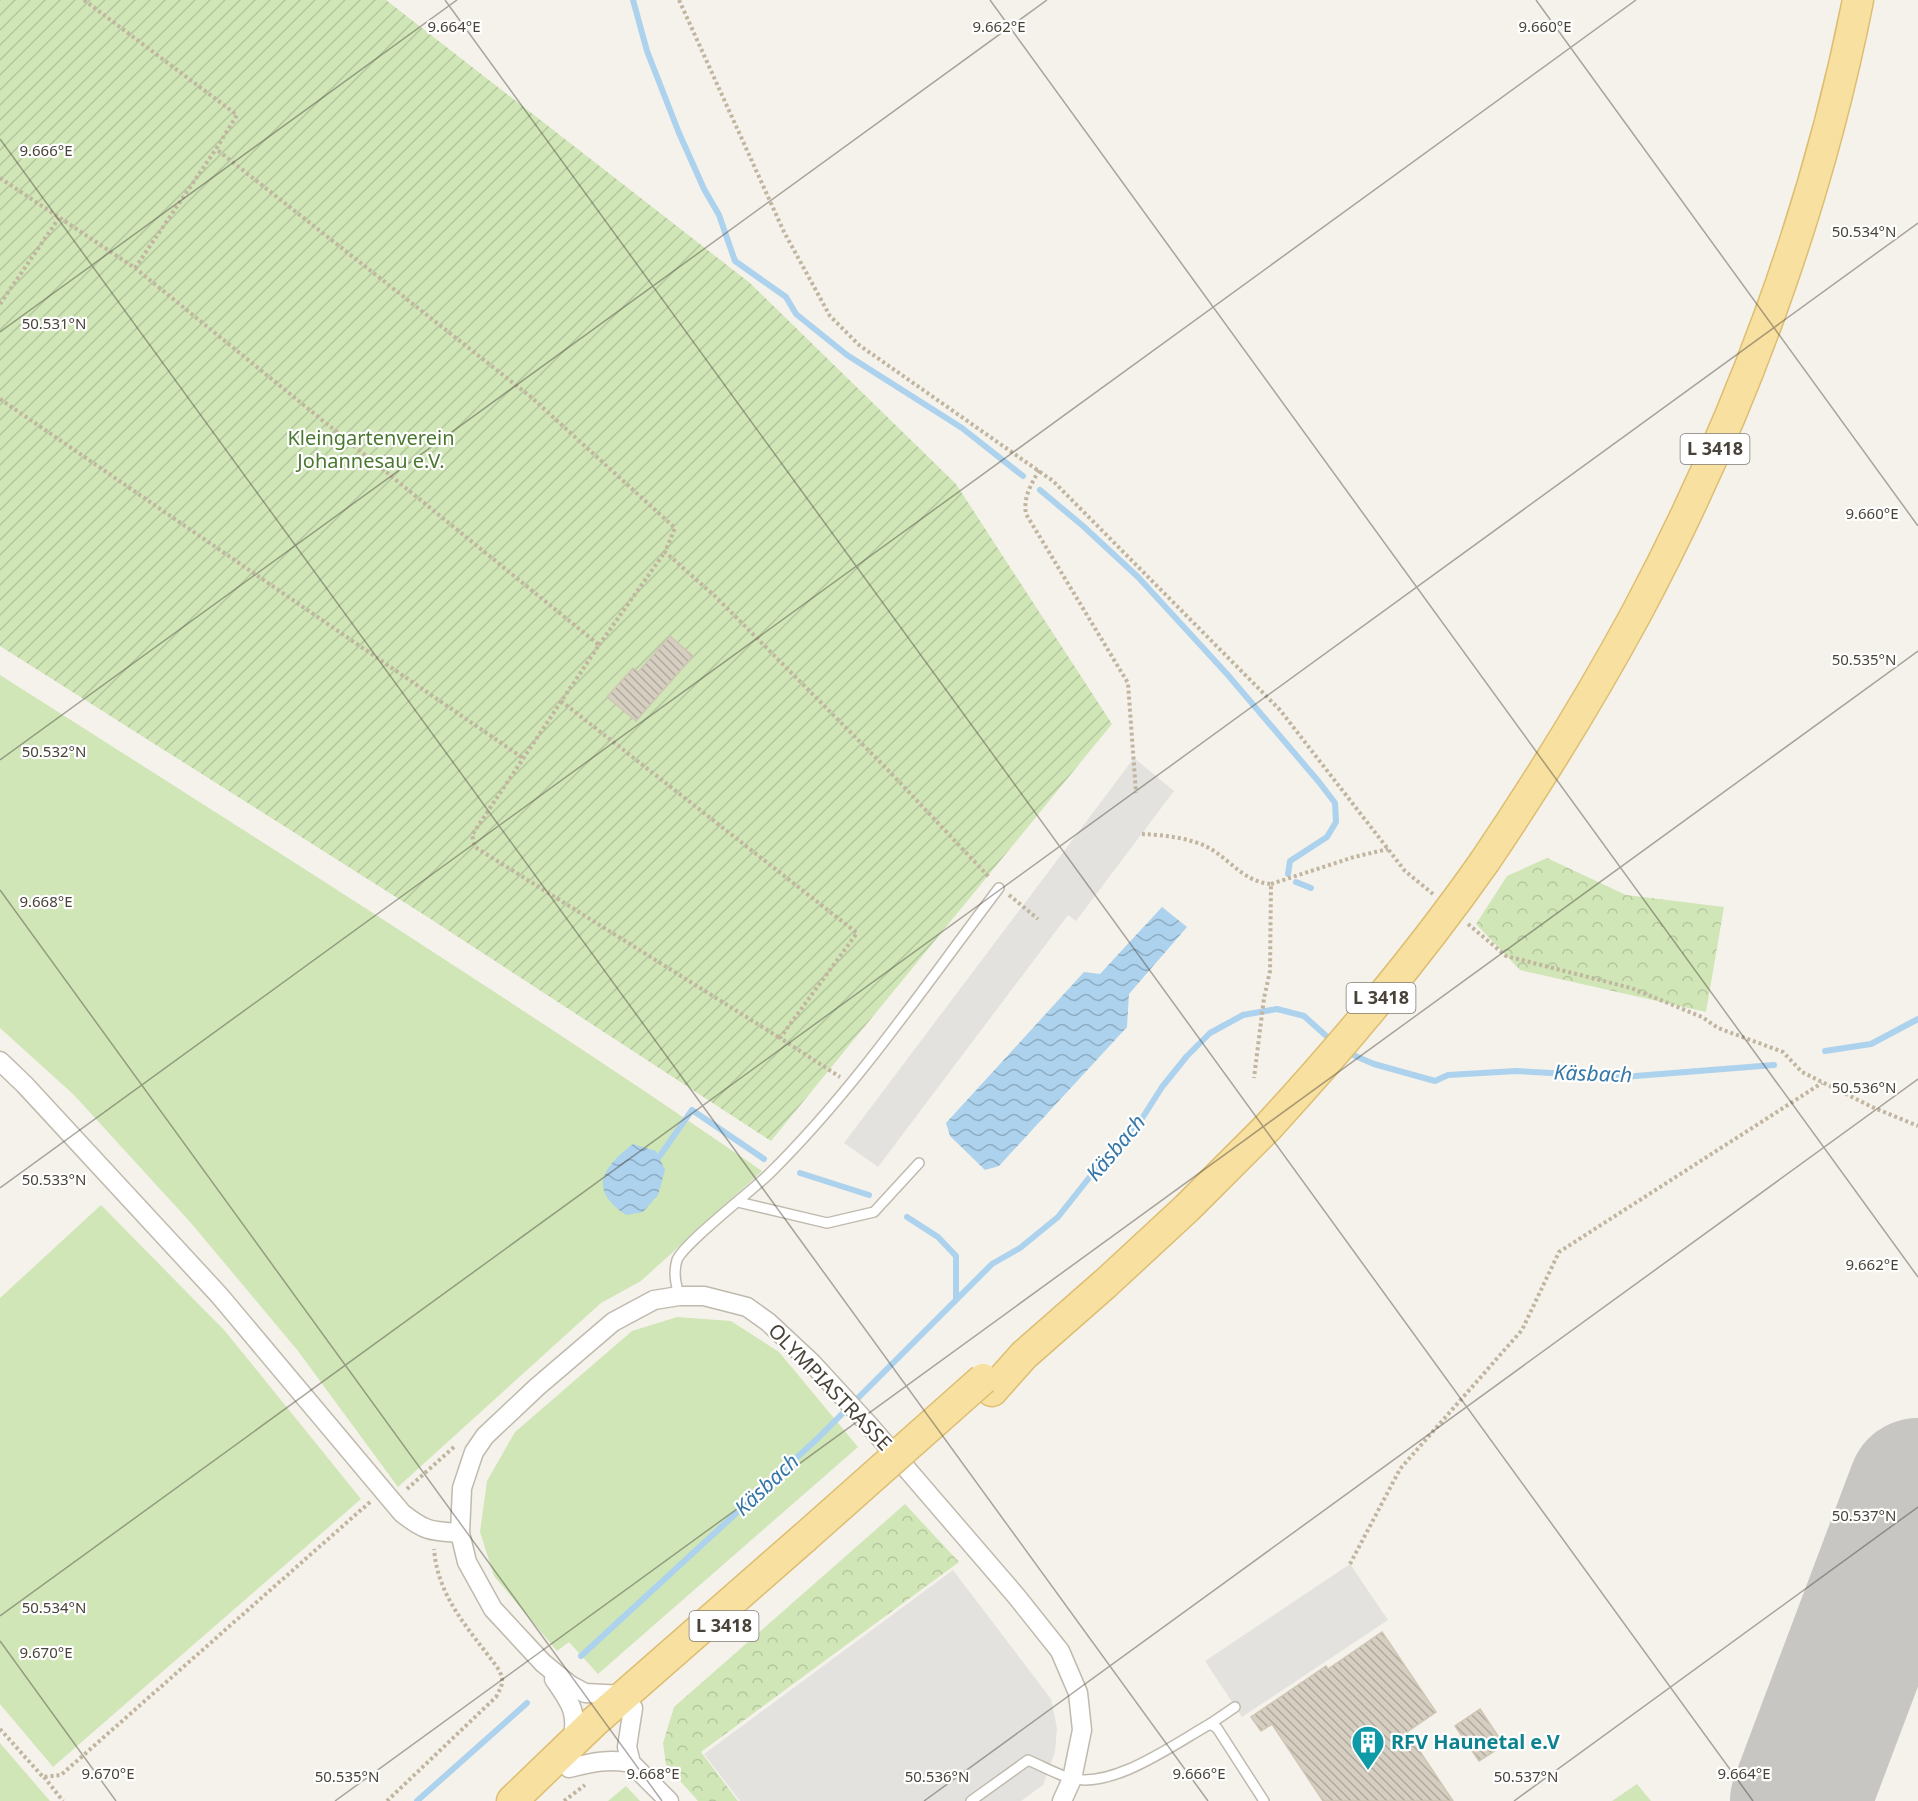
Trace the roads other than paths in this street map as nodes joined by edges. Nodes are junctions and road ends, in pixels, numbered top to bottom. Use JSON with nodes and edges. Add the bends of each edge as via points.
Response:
{"nodes":[{"id":1,"x":1858,"y":0,"type":"edge"},
{"id":2,"x":999,"y":888,"type":"road end"},
{"id":3,"x":0,"y":1061,"type":"edge"},
{"id":4,"x":919,"y":1163,"type":"dead end"},
{"id":5,"x":738,"y":1202,"type":"junction"},
{"id":6,"x":679,"y":1296,"type":"junction"},
{"id":7,"x":460,"y":1533,"type":"junction"},
{"id":8,"x":543,"y":1663,"type":"junction"},
{"id":9,"x":629,"y":1701,"type":"junction"},
{"id":10,"x":1235,"y":1707,"type":"dead end"},
{"id":11,"x":1213,"y":1726,"type":"junction"},
{"id":12,"x":578,"y":1763,"type":"junction"},
{"id":13,"x":631,"y":1763,"type":"junction"},
{"id":14,"x":1072,"y":1779,"type":"junction"},
{"id":15,"x":512,"y":1801,"type":"edge"},
{"id":16,"x":533,"y":1801,"type":"edge"},
{"id":17,"x":669,"y":1801,"type":"edge"},
{"id":18,"x":971,"y":1801,"type":"edge"},
{"id":19,"x":1062,"y":1801,"type":"edge"},
{"id":20,"x":1264,"y":1801,"type":"edge"}],
"edges":[{"from":1,"to":9,"type":"main road","number":"L 3418","bridge":true,"via":[[1825,136],[1793,244],[1748,369],[1700,484],[1588,699],[1485,861],[1359,1026],[1268,1127],[1187,1208]]},
{"from":2,"to":5,"type":"lane","via":[[800,1144]]},
{"from":3,"to":7,"type":"street","via":[[219,1295],[387,1497],[419,1527]]},
{"from":4,"to":5,"type":"lane","via":[[874,1212],[827,1223]]},
{"from":5,"to":6,"type":"lane","via":[[678,1258],[674,1275]]},
{"from":6,"to":7,"type":"street","name":"OLYMPIASTRASSE","via":[[654,1300],[613,1322],[485,1436],[474,1452],[462,1488]]},
{"from":6,"to":14,"type":"street","name":"OLYMPIASTRASSE","via":[[704,1296],[747,1307],[768,1322],[869,1425],[1017,1597],[1060,1651],[1078,1693],[1080,1746]]},
{"from":7,"to":8,"type":"street","name":"OLYMPIASTRASSE","via":[[467,1562],[493,1609]]},
{"from":8,"to":9,"type":"street","name":"OLYMPIASTRASSE","via":[[585,1693]]},
{"from":8,"to":12,"type":"street","name":"OLYMPIASTRASSE","via":[[574,1711]]},
{"from":9,"to":12,"type":"main road","number":"L 3418"},
{"from":9,"to":13,"type":"street","via":[[627,1747]]},
{"from":10,"to":11,"type":"lane"},
{"from":11,"to":14,"type":"lane","via":[[1125,1772],[1104,1778]]},
{"from":11,"to":20,"type":"lane"},
{"from":12,"to":13,"type":"street"},
{"from":12,"to":15,"type":"main road","number":"L 3418"},
{"from":12,"to":16,"type":"main road","number":"L 3418"},
{"from":13,"to":17,"type":"street"},
{"from":14,"to":18,"type":"lane","via":[[1028,1760]]},
{"from":14,"to":19,"type":"street","name":"OLYMPIASTRASSE"}]}
